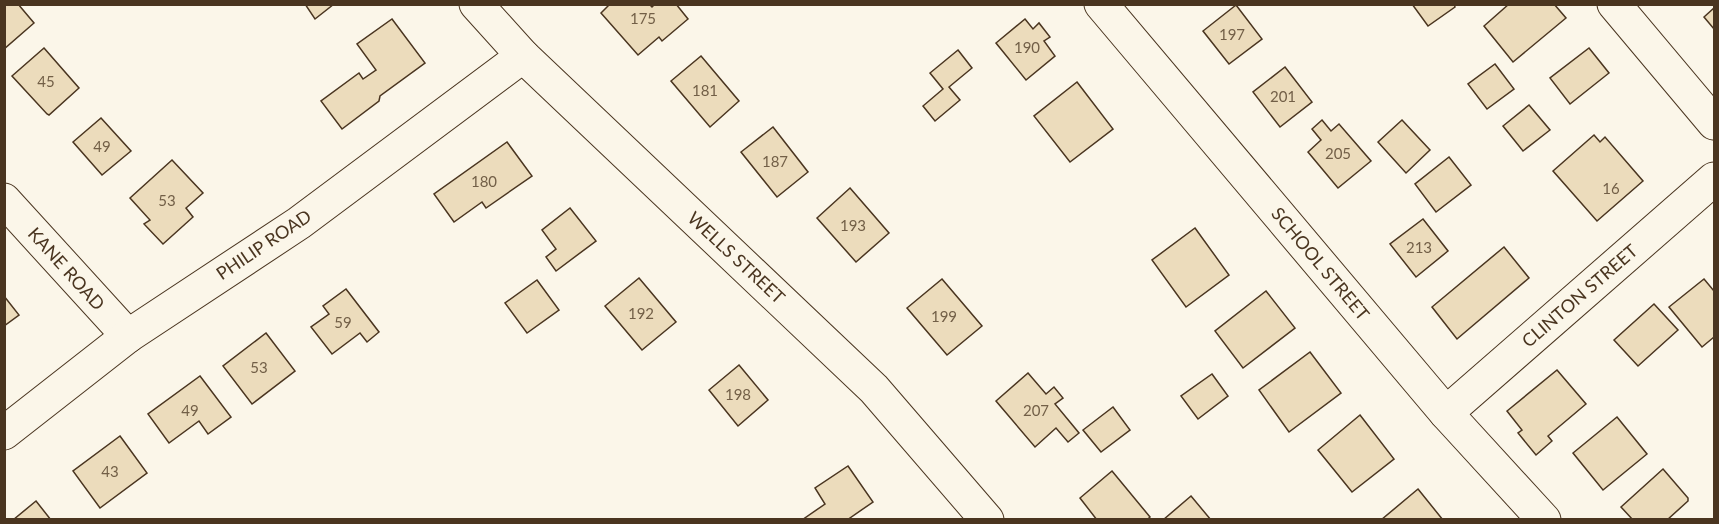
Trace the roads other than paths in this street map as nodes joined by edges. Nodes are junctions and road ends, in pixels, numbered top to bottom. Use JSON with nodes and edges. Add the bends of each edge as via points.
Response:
{"nodes":[{"id":1,"x":476,"y":4,"type":"edge"},
{"id":2,"x":1101,"y":4,"type":"edge"},
{"id":3,"x":1614,"y":4,"type":"edge"},
{"id":4,"x":523,"y":56,"type":"junction"},
{"id":5,"x":1714,"y":123,"type":"edge"},
{"id":6,"x":1714,"y":179,"type":"edge"},
{"id":7,"x":4,"y":200,"type":"edge"},
{"id":8,"x":128,"y":336,"type":"junction"},
{"id":9,"x":1446,"y":413,"type":"junction"},
{"id":10,"x":4,"y":433,"type":"edge"},
{"id":11,"x":980,"y":517,"type":"edge"},
{"id":12,"x":1544,"y":519,"type":"edge"}],
"edges":[{"from":1,"to":4,"type":"street","name":"WELLS STREET"},
{"from":2,"to":9,"type":"street","name":"SCHOOL STREET"},
{"from":3,"to":5,"type":"street"},
{"from":4,"to":8,"type":"street","name":"PHILIP ROAD","via":[[299,223]]},
{"from":4,"to":11,"type":"street","name":"WELLS STREET","via":[[874,389]]},
{"from":6,"to":9,"type":"street","name":"CLINTON STREET"},
{"from":7,"to":8,"type":"street","name":"KANE ROAD"},
{"from":8,"to":10,"type":"street","name":"PHILIP ROAD"},
{"from":9,"to":12,"type":"street","name":"SCHOOL STREET"}]}
